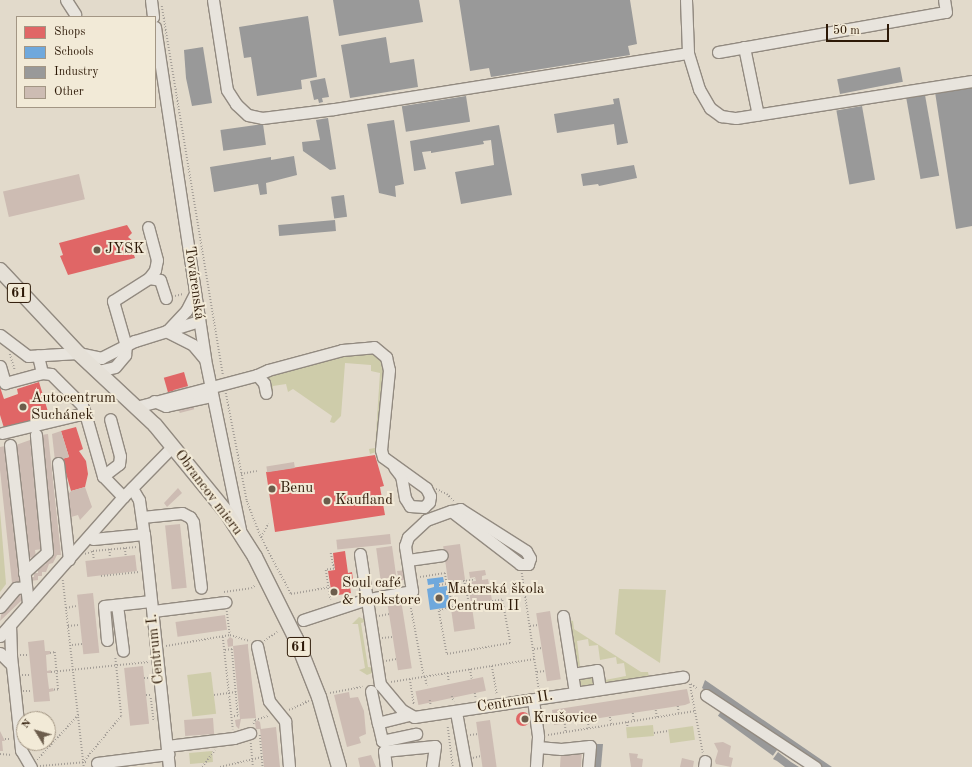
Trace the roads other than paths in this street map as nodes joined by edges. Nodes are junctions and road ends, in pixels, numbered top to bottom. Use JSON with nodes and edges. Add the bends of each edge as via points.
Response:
{"nodes":[{"id":1,"x":66,"y":0,"type":"edge"},
{"id":2,"x":151,"y":0,"type":"edge"},
{"id":3,"x":212,"y":0,"type":"edge"},
{"id":4,"x":686,"y":0,"type":"edge"},
{"id":5,"x":944,"y":0,"type":"edge"},
{"id":6,"x":75,"y":14,"type":"dead end"},
{"id":7,"x":154,"y":16,"type":"edge"},
{"id":8,"x":156,"y":33,"type":"edge"},
{"id":9,"x":744,"y":47,"type":"junction"},
{"id":10,"x":718,"y":52,"type":"dead end"},
{"id":11,"x":688,"y":53,"type":"junction"},
{"id":12,"x":972,"y":81,"type":"edge"},
{"id":13,"x":758,"y":115,"type":"junction"},
{"id":14,"x":148,"y":227,"type":"dead end"},
{"id":15,"x":157,"y":260,"type":"junction"},
{"id":16,"x":0,"y":270,"type":"edge"},
{"id":17,"x":149,"y":278,"type":"junction"},
{"id":18,"x":163,"y":285,"type":"junction"},
{"id":19,"x":199,"y":291,"type":"junction"},
{"id":20,"x":171,"y":296,"type":"road end"},
{"id":21,"x":199,"y":321,"type":"junction"},
{"id":22,"x":166,"y":331,"type":"junction"},
{"id":23,"x":2,"y":336,"type":"edge"},
{"id":24,"x":122,"y":348,"type":"junction"},
{"id":25,"x":78,"y":353,"type":"junction"},
{"id":26,"x":38,"y":355,"type":"junction"},
{"id":27,"x":204,"y":359,"type":"junction"},
{"id":28,"x":0,"y":366,"type":"edge"},
{"id":29,"x":98,"y":371,"type":"junction"},
{"id":30,"x":42,"y":373,"type":"junction"},
{"id":31,"x":257,"y":375,"type":"junction"},
{"id":32,"x":266,"y":393,"type":"dead end"},
{"id":33,"x":212,"y":395,"type":"junction"},
{"id":34,"x":154,"y":401,"type":"junction"},
{"id":35,"x":136,"y":407,"type":"junction"},
{"id":36,"x":84,"y":413,"type":"junction"},
{"id":37,"x":110,"y":419,"type":"dead end"},
{"id":38,"x":2,"y":433,"type":"dead end"},
{"id":39,"x":36,"y":435,"type":"dead end"},
{"id":40,"x":10,"y":445,"type":"dead end"},
{"id":41,"x":173,"y":446,"type":"junction"},
{"id":42,"x":58,"y":463,"type":"dead end"},
{"id":43,"x":394,"y":467,"type":"junction"},
{"id":44,"x":103,"y":476,"type":"junction"},
{"id":45,"x":132,"y":488,"type":"junction"},
{"id":46,"x":123,"y":498,"type":"junction"},
{"id":47,"x":142,"y":517,"type":"junction"},
{"id":48,"x":144,"y":534,"type":"junction"},
{"id":49,"x":242,"y":536,"type":"junction"},
{"id":50,"x":93,"y":539,"type":"dead end"},
{"id":51,"x":360,"y":554,"type":"dead end"},
{"id":52,"x":442,"y":555,"type":"dead end"},
{"id":53,"x":408,"y":560,"type":"junction"},
{"id":54,"x":65,"y":563,"type":"junction"},
{"id":55,"x":520,"y":564,"type":"road end"},
{"id":56,"x":24,"y":573,"type":"junction"},
{"id":57,"x":26,"y":586,"type":"junction"},
{"id":58,"x":201,"y":588,"type":"dead end"},
{"id":59,"x":366,"y":600,"type":"junction"},
{"id":60,"x":225,"y":602,"type":"road end"},
{"id":61,"x":28,"y":604,"type":"junction"},
{"id":62,"x":117,"y":605,"type":"junction"},
{"id":63,"x":152,"y":606,"type":"junction"},
{"id":64,"x":0,"y":607,"type":"edge"},
{"id":65,"x":563,"y":616,"type":"dead end"},
{"id":66,"x":303,"y":620,"type":"dead end"},
{"id":67,"x":10,"y":625,"type":"junction"},
{"id":68,"x":0,"y":636,"type":"edge"},
{"id":69,"x":107,"y":640,"type":"dead end"},
{"id":70,"x":258,"y":646,"type":"road end"},
{"id":71,"x":119,"y":652,"type":"road end"},
{"id":72,"x":0,"y":653,"type":"edge"},
{"id":73,"x":11,"y":664,"type":"junction"},
{"id":74,"x":572,"y":674,"type":"junction"},
{"id":75,"x":683,"y":677,"type":"road end"},
{"id":76,"x":600,"y":689,"type":"junction"},
{"id":77,"x":371,"y":691,"type":"dead end"},
{"id":78,"x":575,"y":693,"type":"junction"},
{"id":79,"x":706,"y":695,"type":"dead end"},
{"id":80,"x":536,"y":699,"type":"junction"},
{"id":81,"x":456,"y":712,"type":"junction"},
{"id":82,"x":412,"y":713,"type":"junction"},
{"id":83,"x":378,"y":723,"type":"junction"},
{"id":84,"x":250,"y":733,"type":"road end"},
{"id":85,"x":416,"y":734,"type":"dead end"},
{"id":86,"x":538,"y":742,"type":"junction"},
{"id":87,"x":167,"y":750,"type":"junction"},
{"id":88,"x":97,"y":763,"type":"road end"},
{"id":89,"x":339,"y":765,"type":"edge"},
{"id":90,"x":31,"y":767,"type":"edge"},
{"id":91,"x":169,"y":767,"type":"edge"},
{"id":92,"x":289,"y":767,"type":"edge"},
{"id":93,"x":386,"y":767,"type":"edge"},
{"id":94,"x":432,"y":767,"type":"edge"},
{"id":95,"x":466,"y":767,"type":"edge"},
{"id":96,"x":536,"y":767,"type":"edge"},
{"id":97,"x":588,"y":767,"type":"edge"},
{"id":98,"x":815,"y":767,"type":"edge"}],
"edges":[{"from":1,"to":6,"type":"street"},
{"from":2,"to":7,"type":"street"},
{"from":3,"to":11,"type":"street","via":[[227,90],[236,104],[248,115],[262,118]]},
{"from":4,"to":11,"type":"street"},
{"from":5,"to":9,"type":"street","via":[[946,12]]},
{"from":8,"to":19,"type":"street","name":"Továrenská","via":[[182,202]]},
{"from":9,"to":10,"type":"street"},
{"from":9,"to":13,"type":"street"},
{"from":11,"to":13,"type":"street","via":[[699,89],[710,108],[722,116],[736,118]]},
{"from":12,"to":13,"type":"street"},
{"from":14,"to":15,"type":"street"},
{"from":15,"to":17,"type":"street","via":[[155,270]]},
{"from":15,"to":18,"type":"street"},
{"from":16,"to":25,"type":"main road","name":"Obrancov mieru","number":"61"},
{"from":17,"to":18,"type":"street","via":[[160,280]]},
{"from":17,"to":24,"type":"street","via":[[113,301]]},
{"from":18,"to":20,"type":"street"},
{"from":19,"to":21,"type":"street","name":"Továrenská"},
{"from":19,"to":22,"type":"street","via":[[186,311]]},
{"from":21,"to":22,"type":"street"},
{"from":21,"to":27,"type":"street","name":"Továrenská"},
{"from":22,"to":24,"type":"street"},
{"from":22,"to":27,"type":"street","via":[[193,345]]},
{"from":23,"to":26,"type":"street","via":[[28,356]]},
{"from":24,"to":25,"type":"street","via":[[101,358]]},
{"from":24,"to":29,"type":"street","via":[[125,355],[116,367]]},
{"from":25,"to":26,"type":"street"},
{"from":25,"to":29,"type":"main road","name":"Obrancov mieru","number":"61"},
{"from":26,"to":30,"type":"street"},
{"from":27,"to":33,"type":"street","name":"Továrenská"},
{"from":28,"to":30,"type":"street","via":[[5,383]]},
{"from":29,"to":35,"type":"main road","name":"Obrancov mieru","number":"61"},
{"from":30,"to":36,"type":"street","via":[[51,374],[82,405]]},
{"from":31,"to":32,"type":"street","via":[[264,384]]},
{"from":31,"to":33,"type":"street","via":[[225,383]]},
{"from":31,"to":43,"type":"street","via":[[342,350],[365,346],[377,348],[386,357],[389,370],[381,450],[383,457]]},
{"from":33,"to":34,"type":"street"},
{"from":33,"to":34,"type":"street","via":[[177,411]]},
{"from":33,"to":49,"type":"street","name":"Továrenská"},
{"from":34,"to":35,"type":"street"},
{"from":35,"to":41,"type":"main road","name":"Obrancov mieru","number":"61"},
{"from":36,"to":38,"type":"street"},
{"from":36,"to":44,"type":"street"},
{"from":37,"to":44,"type":"street","via":[[120,456],[119,464]]},
{"from":39,"to":56,"type":"street","via":[[47,552]]},
{"from":40,"to":56,"type":"street"},
{"from":41,"to":45,"type":"street"},
{"from":41,"to":49,"type":"main road","name":"Obrancov mieru","number":"61","via":[[211,492]]},
{"from":42,"to":54,"type":"street"},
{"from":43,"to":43,"type":"street","via":[[426,488],[430,496],[424,507],[410,506],[405,498],[401,476]]},
{"from":44,"to":46,"type":"street"},
{"from":45,"to":46,"type":"street"},
{"from":45,"to":47,"type":"street","via":[[139,500]]},
{"from":46,"to":54,"type":"street"},
{"from":47,"to":48,"type":"street"},
{"from":47,"to":58,"type":"street","via":[[182,512],[190,517],[193,522]]},
{"from":48,"to":50,"type":"street"},
{"from":48,"to":63,"type":"street"},
{"from":49,"to":89,"type":"main road","name":"Obrancov mieru","number":"61","via":[[300,649],[319,697]]},
{"from":51,"to":59,"type":"street"},
{"from":52,"to":53,"type":"street"},
{"from":53,"to":55,"type":"street","via":[[405,546],[408,537],[426,520],[456,510]]},
{"from":53,"to":59,"type":"street","via":[[412,591]]},
{"from":54,"to":61,"type":"street"},
{"from":56,"to":57,"type":"street"},
{"from":57,"to":61,"type":"street"},
{"from":57,"to":64,"type":"street","via":[[16,588]]},
{"from":59,"to":66,"type":"street"},
{"from":59,"to":82,"type":"street","via":[[380,684]]},
{"from":60,"to":63,"type":"street"},
{"from":61,"to":67,"type":"street"},
{"from":62,"to":63,"type":"street","name":"Centrum I."},
{"from":62,"to":69,"type":"street","name":"Centrum I.","via":[[104,606]]},
{"from":62,"to":71,"type":"street"},
{"from":63,"to":87,"type":"street","name":"Centrum I."},
{"from":65,"to":74,"type":"street"},
{"from":67,"to":68,"type":"street"},
{"from":67,"to":73,"type":"street"},
{"from":70,"to":92,"type":"street","via":[[269,701],[285,721]]},
{"from":72,"to":73,"type":"street"},
{"from":73,"to":90,"type":"street","via":[[21,750]]},
{"from":74,"to":76,"type":"street","via":[[597,670]]},
{"from":74,"to":78,"type":"street"},
{"from":75,"to":76,"type":"street","name":"Centrum II."},
{"from":76,"to":78,"type":"street","name":"Centrum II."},
{"from":77,"to":83,"type":"street"},
{"from":78,"to":80,"type":"street","name":"Centrum II."},
{"from":79,"to":98,"type":"street"},
{"from":80,"to":81,"type":"street","name":"Centrum II."},
{"from":80,"to":86,"type":"street"},
{"from":81,"to":82,"type":"street","name":"Centrum II.","via":[[419,718]]},
{"from":81,"to":95,"type":"street","name":"Centrum II."},
{"from":82,"to":83,"type":"street","name":"Centrum II."},
{"from":83,"to":85,"type":"street","via":[[382,742]]},
{"from":84,"to":87,"type":"street"},
{"from":86,"to":96,"type":"street"},
{"from":86,"to":97,"type":"street","via":[[561,748],[590,746]]},
{"from":87,"to":88,"type":"street"},
{"from":87,"to":91,"type":"street","name":"Centrum I."},
{"from":93,"to":94,"type":"street","via":[[384,751],[435,746]]}]}
